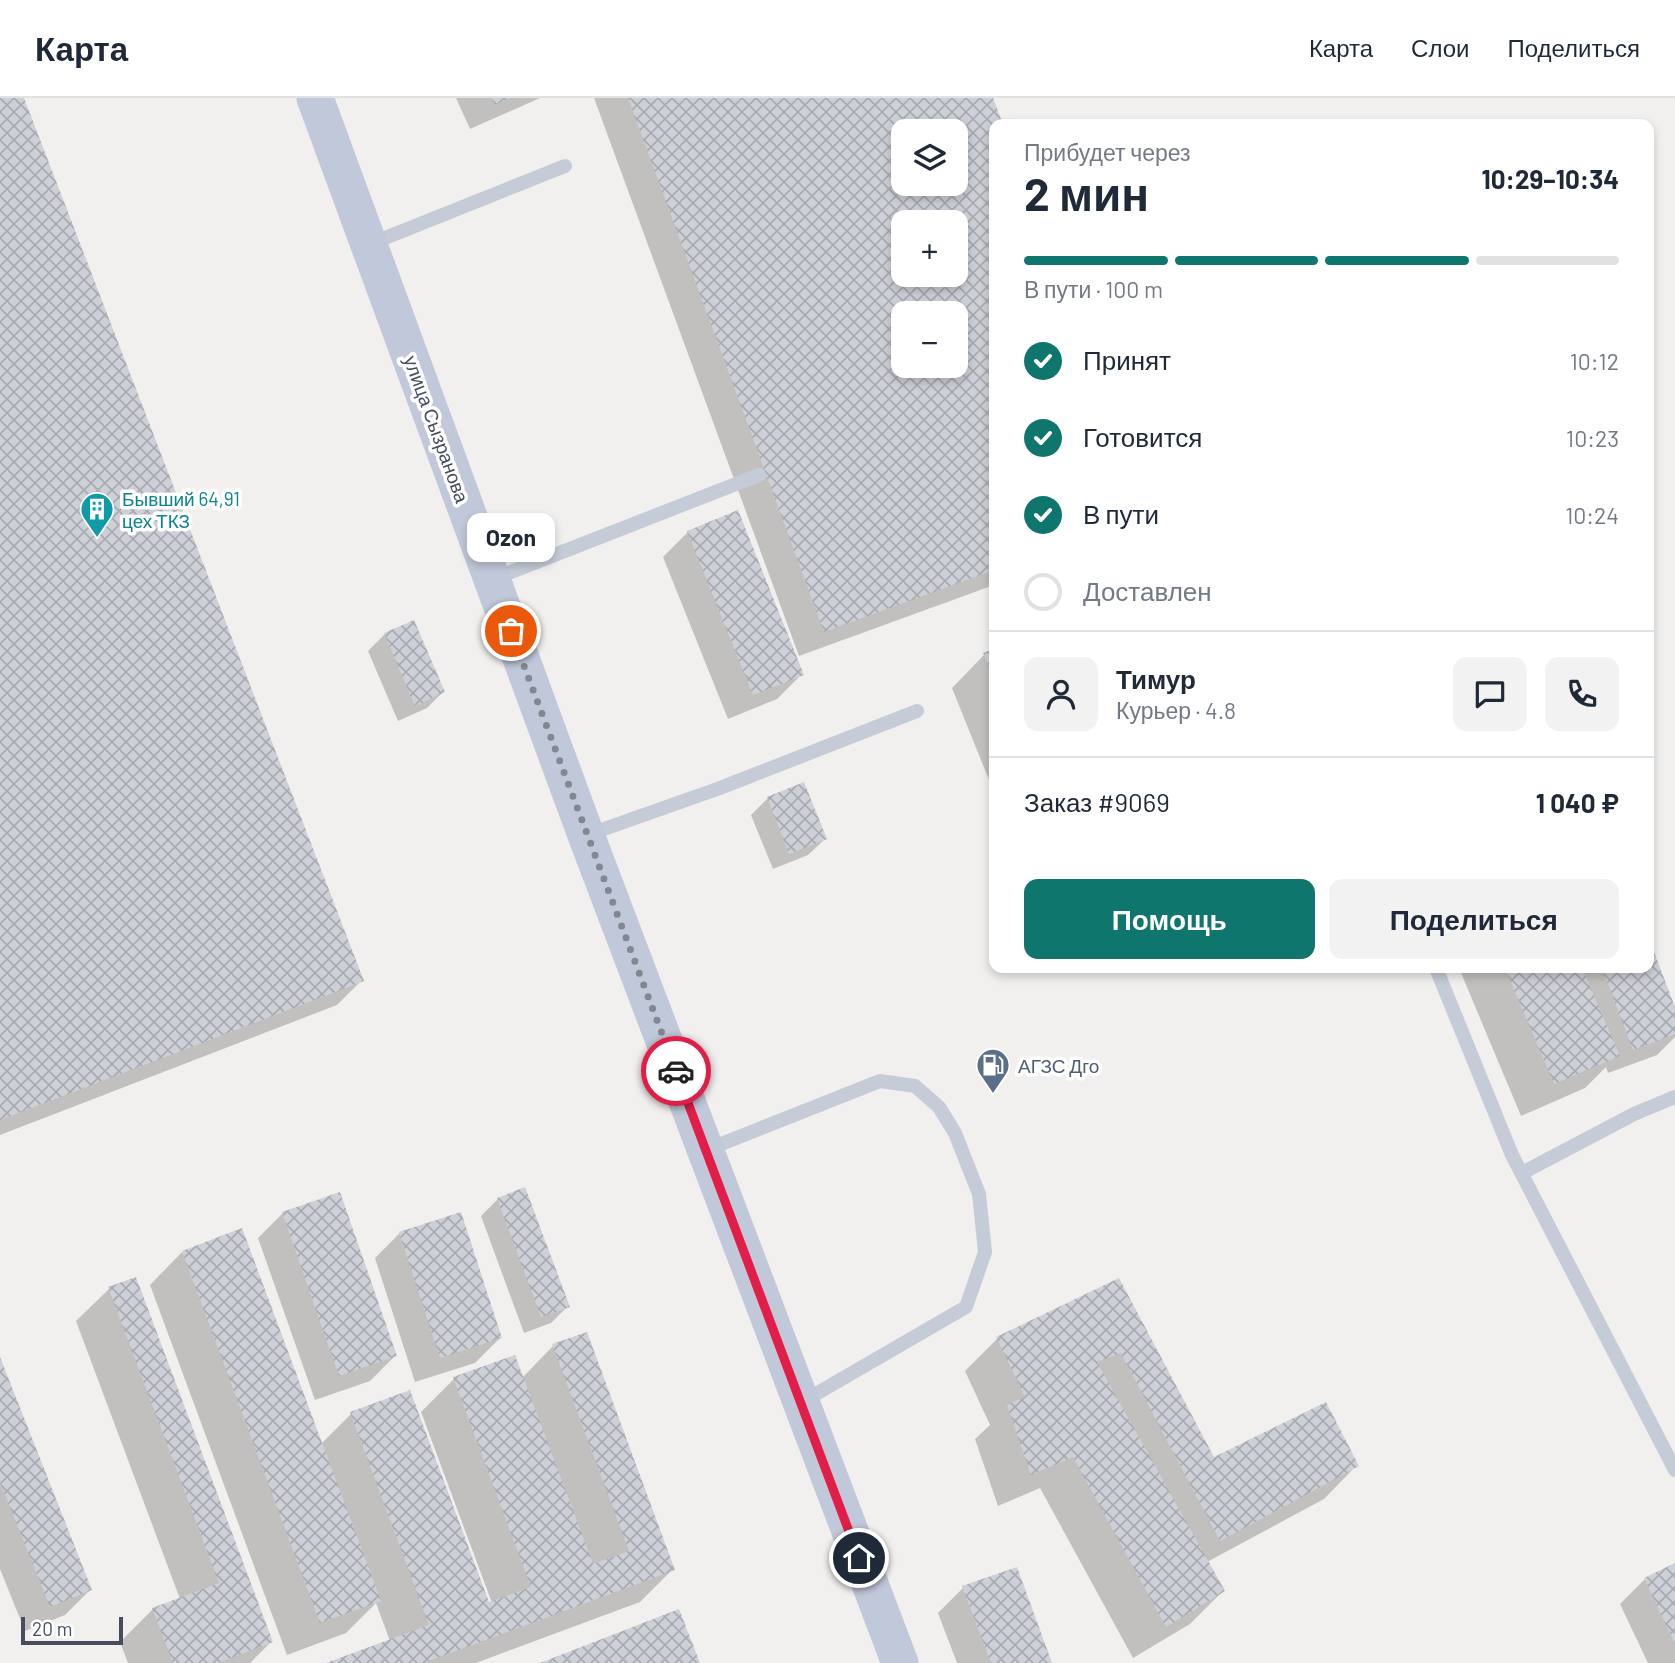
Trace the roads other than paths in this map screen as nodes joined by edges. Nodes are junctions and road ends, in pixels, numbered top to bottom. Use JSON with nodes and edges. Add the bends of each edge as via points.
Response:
{"nodes":[{"id":1,"x":315,"y":98,"type":"edge"},
{"id":2,"x":565,"y":166,"type":"dead end"},
{"id":3,"x":369,"y":245,"type":"junction"},
{"id":4,"x":759,"y":475,"type":"dead end"},
{"id":5,"x":492,"y":580,"type":"junction"},
{"id":6,"x":917,"y":711,"type":"dead end"},
{"id":7,"x":586,"y":835,"type":"junction"},
{"id":8,"x":1438,"y":973,"type":"edge"},
{"id":9,"x":1675,"y":1097,"type":"edge"},
{"id":10,"x":706,"y":1150,"type":"junction"},
{"id":11,"x":1521,"y":1172,"type":"junction"},
{"id":12,"x":801,"y":1403,"type":"junction"},
{"id":13,"x":1675,"y":1470,"type":"edge"},
{"id":14,"x":901,"y":1663,"type":"edge"}],
"edges":[{"from":1,"to":3,"type":"main road","name":"улица Сызранова"},
{"from":2,"to":3,"type":"lane"},
{"from":3,"to":5,"type":"main road","name":"улица Сызранова"},
{"from":4,"to":5,"type":"lane"},
{"from":5,"to":7,"type":"main road","name":"улица Сызранова"},
{"from":6,"to":7,"type":"lane"},
{"from":7,"to":10,"type":"main road","name":"улица Сызранова"},
{"from":8,"to":11,"type":"lane"},
{"from":9,"to":11,"type":"lane"},
{"from":10,"to":12,"type":"main road","name":"улица Сызранова"},
{"from":10,"to":12,"type":"lane","via":[[880,1080],[915,1086],[940,1107],[979,1194],[985,1252],[966,1307]]},
{"from":11,"to":13,"type":"lane"},
{"from":12,"to":14,"type":"main road","name":"улица Сызранова"}]}
